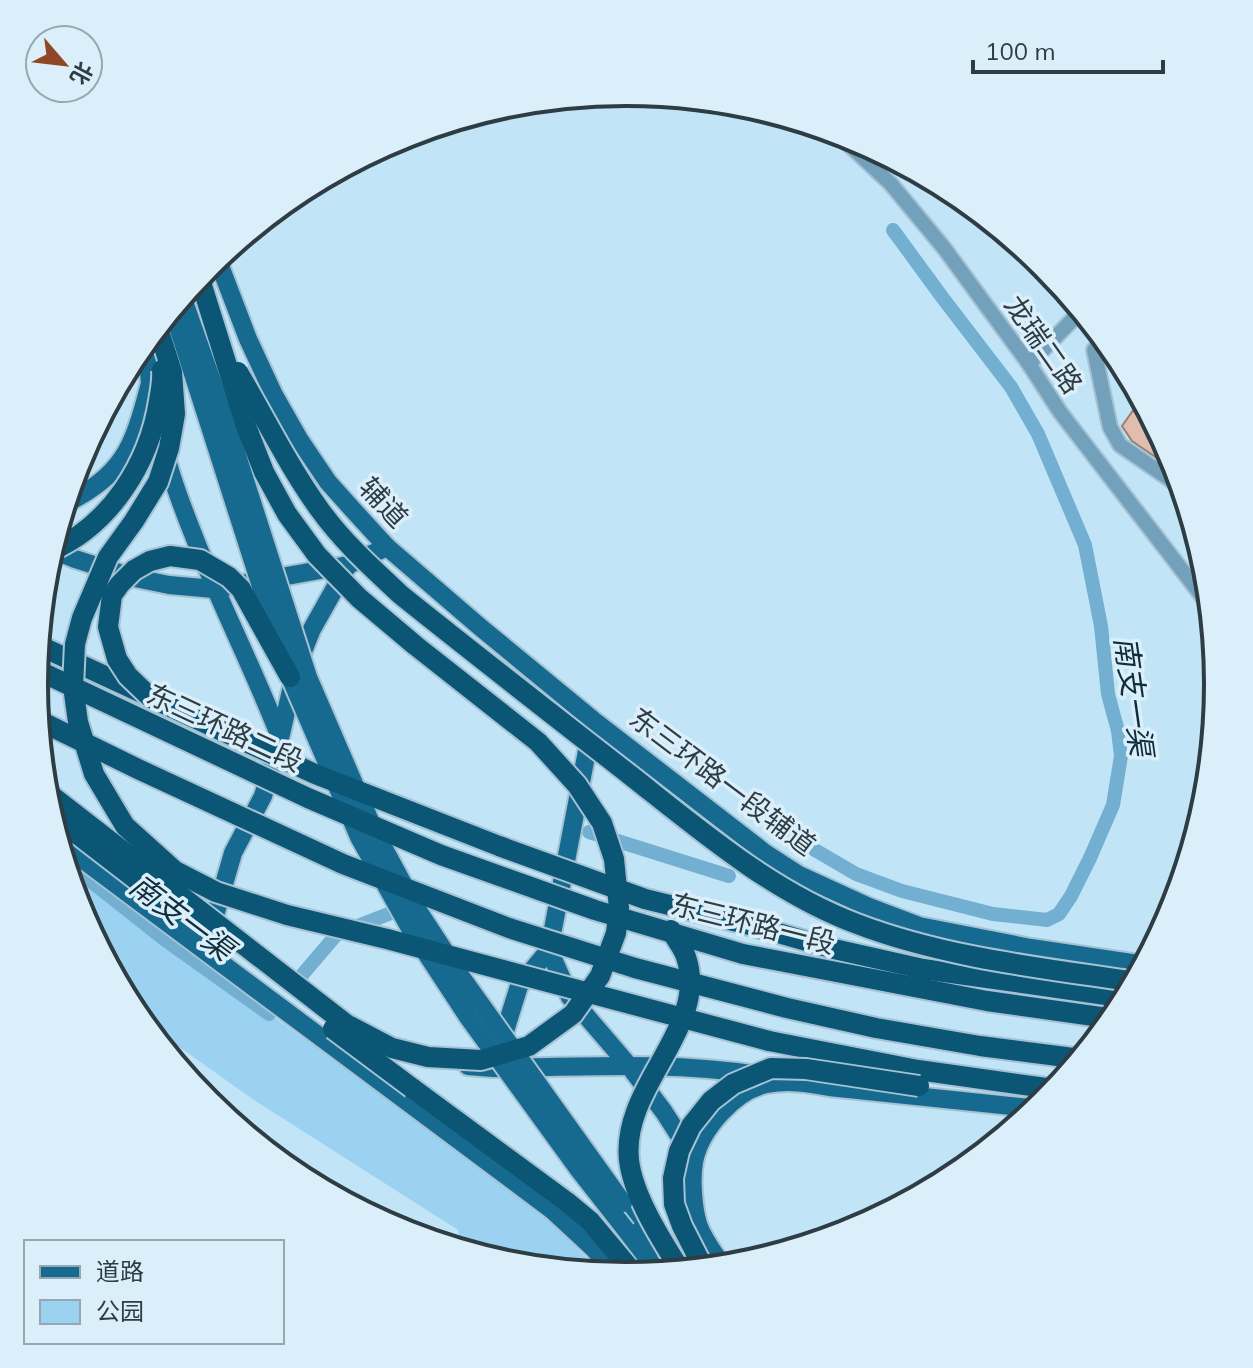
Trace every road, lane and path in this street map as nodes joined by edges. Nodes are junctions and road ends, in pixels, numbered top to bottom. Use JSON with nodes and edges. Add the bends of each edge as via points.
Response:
{"nodes":[{"id":1,"x":865,"y":158,"type":"edge"},
{"id":2,"x":222,"y":271,"type":"edge"},
{"id":3,"x":204,"y":290,"type":"edge"},
{"id":4,"x":187,"y":309,"type":"edge"},
{"id":5,"x":1074,"y":318,"type":"edge"},
{"id":6,"x":176,"y":322,"type":"edge"},
{"id":7,"x":219,"y":338,"type":"junction"},
{"id":8,"x":159,"y":343,"type":"edge"},
{"id":9,"x":157,"y":347,"type":"edge"},
{"id":10,"x":1096,"y":347,"type":"edge"},
{"id":11,"x":152,"y":353,"type":"edge"},
{"id":12,"x":1029,"y":364,"type":"junction"},
{"id":13,"x":150,"y":385,"type":"junction"},
{"id":14,"x":1166,"y":477,"type":"edge"},
{"id":15,"x":80,"y":496,"type":"edge"},
{"id":16,"x":65,"y":545,"type":"edge"},
{"id":17,"x":387,"y":547,"type":"junction"},
{"id":18,"x":63,"y":555,"type":"edge"},
{"id":19,"x":348,"y":565,"type":"junction"},
{"id":20,"x":214,"y":589,"type":"junction"},
{"id":21,"x":1197,"y":590,"type":"edge"},
{"id":22,"x":49,"y":650,"type":"edge"},
{"id":23,"x":48,"y":675,"type":"edge"},
{"id":24,"x":290,"y":677,"type":"junction"},
{"id":25,"x":151,"y":698,"type":"junction"},
{"id":26,"x":593,"y":720,"type":"junction"},
{"id":27,"x":49,"y":726,"type":"edge"},
{"id":28,"x":280,"y":737,"type":"junction"},
{"id":29,"x":60,"y":803,"type":"edge"},
{"id":30,"x":66,"y":825,"type":"edge"},
{"id":31,"x":391,"y":833,"type":"joint"},
{"id":32,"x":74,"y":853,"type":"edge"},
{"id":33,"x":645,"y":899,"type":"junction"},
{"id":34,"x":205,"y":950,"type":"junction"},
{"id":35,"x":549,"y":950,"type":"junction"},
{"id":36,"x":1132,"y":963,"type":"edge"},
{"id":37,"x":1123,"y":980,"type":"edge"},
{"id":38,"x":1113,"y":996,"type":"edge"},
{"id":39,"x":1099,"y":1017,"type":"edge"},
{"id":40,"x":339,"y":1051,"type":"junction"},
{"id":41,"x":1067,"y":1057,"type":"edge"},
{"id":42,"x":630,"y":1067,"type":"junction"},
{"id":43,"x":493,"y":1068,"type":"junction"},
{"id":44,"x":799,"y":1081,"type":"junction"},
{"id":45,"x":1042,"y":1087,"type":"edge"},
{"id":46,"x":1041,"y":1088,"type":"edge"},
{"id":47,"x":1021,"y":1107,"type":"edge"},
{"id":48,"x":694,"y":1160,"type":"junction"},
{"id":49,"x":716,"y":1255,"type":"edge"},
{"id":50,"x":699,"y":1258,"type":"edge"},
{"id":51,"x":671,"y":1260,"type":"edge"},
{"id":52,"x":674,"y":1260,"type":"edge"},
{"id":53,"x":605,"y":1261,"type":"edge"},
{"id":54,"x":650,"y":1261,"type":"edge"},
{"id":55,"x":624,"y":1262,"type":"edge"}],
"edges":[{"from":1,"to":12,"type":"street","name":"龙瑞二路","via":[[944,248]]},
{"from":2,"to":17,"type":"main road","name":"辅道","via":[[248,339],[299,439],[328,482]]},
{"from":3,"to":7,"type":"highway","bridge":true},
{"from":4,"to":51,"type":"main road","bridge":true,"via":[[308,677],[374,830],[462,978],[623,1203]]},
{"from":5,"to":12,"type":"street"},
{"from":6,"to":24,"type":"main road","bridge":true},
{"from":7,"to":29,"type":"highway","bridge":true,"via":[[264,472],[317,555],[359,598],[538,742],[577,785],[602,823],[614,859],[616,933],[600,976],[573,1014],[529,1046],[481,1060],[428,1057],[392,1048],[346,1024]]},
{"from":7,"to":37,"type":"highway","bridge":true,"via":[[297,477],[351,548],[401,595],[730,854],[855,924],[913,943]]},
{"from":8,"to":45,"type":"highway","bridge":true,"via":[[172,372],[175,414],[169,448],[158,482],[108,557],[82,618],[73,686],[94,774],[125,826],[175,871],[216,892],[287,915],[769,1041],[918,1070]]},
{"from":9,"to":16,"type":"highway","bridge":true,"via":[[163,377],[143,454],[127,486],[101,517]]},
{"from":10,"to":14,"type":"street","via":[[1110,427],[1120,445]]},
{"from":11,"to":13,"type":"main road"},
{"from":12,"to":21,"type":"street","name":"龙瑞二路","via":[[1069,425]]},
{"from":13,"to":15,"type":"main road","via":[[124,457],[108,477]]},
{"from":13,"to":20,"type":"main road","via":[[169,468]]},
{"from":17,"to":19,"type":"main road"},
{"from":17,"to":26,"type":"main road","name":"辅道"},
{"from":18,"to":20,"type":"main road","via":[[135,578]]},
{"from":19,"to":20,"type":"main road"},
{"from":19,"to":28,"type":"main road","via":[[296,669]]},
{"from":20,"to":28,"type":"main road"},
{"from":22,"to":25,"type":"highway","bridge":true},
{"from":23,"to":31,"type":"highway","name":"东三环路二段","bridge":true},
{"from":24,"to":25,"type":"highway","bridge":true,"via":[[241,589],[200,560],[170,556],[134,570],[112,595],[108,627],[117,659]]},
{"from":24,"to":54,"type":"main road","bridge":true,"via":[[359,837],[411,930],[468,1017]]},
{"from":25,"to":33,"type":"highway","bridge":true,"via":[[315,774]]},
{"from":26,"to":35,"type":"main road"},
{"from":26,"to":36,"type":"main road","name":"东三环路一段辅道","via":[[765,853],[834,892],[919,926]]},
{"from":27,"to":41,"type":"highway","bridge":true,"via":[[330,857],[509,928],[635,968],[876,1028]]},
{"from":28,"to":34,"type":"main road","via":[[263,796],[233,853]]},
{"from":30,"to":55,"type":"highway","bridge":true,"via":[[567,1202]]},
{"from":31,"to":39,"type":"highway","name":"东三环路一段","bridge":true,"via":[[595,910],[743,954]]},
{"from":32,"to":34,"type":"main road"},
{"from":33,"to":38,"type":"highway","bridge":true,"via":[[923,969]]},
{"from":33,"to":52,"type":"highway","bridge":true,"via":[[686,956],[690,985],[679,1026],[632,1118],[629,1159],[653,1226]]},
{"from":34,"to":40,"type":"main road"},
{"from":35,"to":42,"type":"main road","via":[[570,997]]},
{"from":35,"to":43,"type":"main road","via":[[519,986]]},
{"from":40,"to":43,"type":"main road"},
{"from":40,"to":53,"type":"main road","via":[[552,1210]]},
{"from":42,"to":43,"type":"main road"},
{"from":42,"to":44,"type":"main road","via":[[716,1069]]},
{"from":42,"to":48,"type":"main road"},
{"from":44,"to":47,"type":"main road"},
{"from":44,"to":48,"type":"main road","via":[[766,1084],[745,1093],[705,1134]]},
{"from":46,"to":50,"type":"highway","bridge":true,"via":[[919,1086],[782,1068],[733,1084],[691,1126],[673,1178],[674,1204]]},
{"from":48,"to":49,"type":"main road","via":[[698,1224]]}]}
